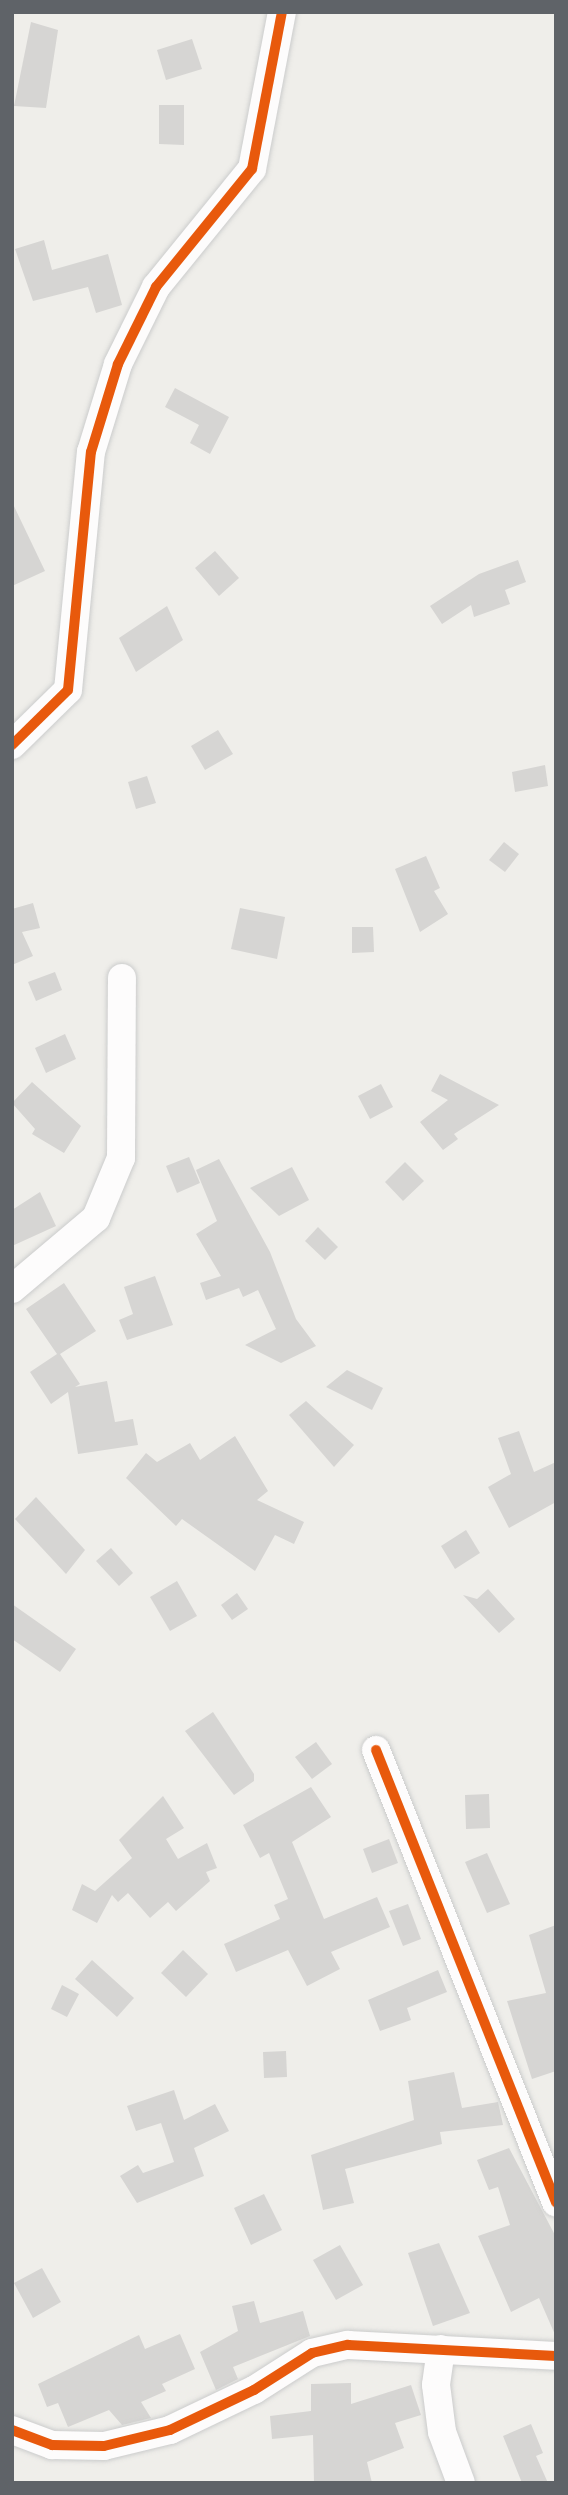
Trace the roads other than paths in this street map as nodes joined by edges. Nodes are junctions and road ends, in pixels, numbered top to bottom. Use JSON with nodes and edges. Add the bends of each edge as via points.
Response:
{"nodes":[{"id":1,"x":282,"y":12,"type":"edge"},
{"id":2,"x":12,"y":745,"type":"edge"},
{"id":3,"x":122,"y":978,"type":"dead end"},
{"id":4,"x":12,"y":1289,"type":"edge"},
{"id":5,"x":376,"y":1750,"type":"dead end"},
{"id":6,"x":556,"y":2202,"type":"edge"},
{"id":7,"x":441,"y":2349,"type":"junction"},
{"id":8,"x":556,"y":2356,"type":"edge"},
{"id":9,"x":12,"y":2430,"type":"edge"},
{"id":10,"x":461,"y":2483,"type":"edge"}],
"edges":[{"from":1,"to":2,"type":"street","via":[[253,169],[156,286],[118,364],[91,452],[68,690]]},
{"from":3,"to":4,"type":"street","via":[[121,1158],[96,1218]]},
{"from":5,"to":6,"type":"street"},
{"from":7,"to":8,"type":"street"},
{"from":7,"to":9,"type":"street","via":[[348,2345],[312,2353],[254,2390],[170,2430],[104,2446],[52,2445]]},
{"from":7,"to":10,"type":"street","via":[[436,2385],[442,2432]]}]}
